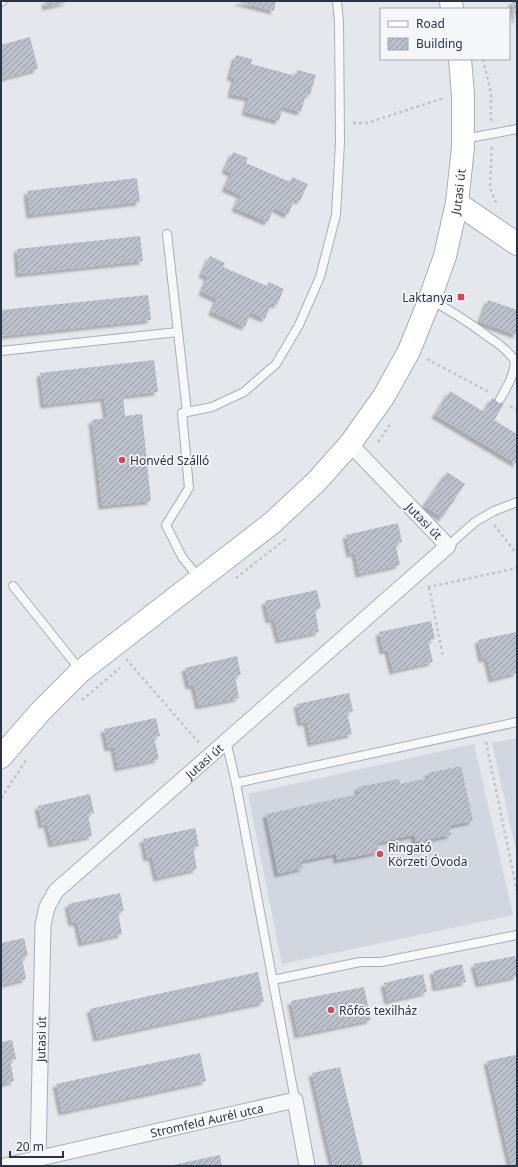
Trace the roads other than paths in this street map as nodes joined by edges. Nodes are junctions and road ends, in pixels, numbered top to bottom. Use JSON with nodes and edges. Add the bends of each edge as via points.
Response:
{"nodes":[{"id":1,"x":337,"y":1,"type":"edge"},
{"id":2,"x":460,"y":60,"type":"edge"},
{"id":3,"x":517,"y":129,"type":"edge"},
{"id":4,"x":463,"y":139,"type":"junction"},
{"id":5,"x":457,"y":203,"type":"junction"},
{"id":6,"x":167,"y":234,"type":"dead end"},
{"id":7,"x":517,"y":244,"type":"edge"},
{"id":8,"x":430,"y":299,"type":"junction"},
{"id":9,"x":178,"y":332,"type":"junction"},
{"id":10,"x":1,"y":351,"type":"edge"},
{"id":11,"x":500,"y":399,"type":"road end"},
{"id":12,"x":187,"y":412,"type":"junction"},
{"id":13,"x":350,"y":444,"type":"junction"},
{"id":14,"x":517,"y":502,"type":"edge"},
{"id":15,"x":448,"y":546,"type":"junction"},
{"id":16,"x":200,"y":579,"type":"junction"},
{"id":17,"x":13,"y":586,"type":"dead end"},
{"id":18,"x":81,"y":671,"type":"junction"},
{"id":19,"x":517,"y":722,"type":"edge"},
{"id":20,"x":226,"y":741,"type":"junction"},
{"id":21,"x":1,"y":757,"type":"edge"},
{"id":22,"x":236,"y":783,"type":"junction"},
{"id":23,"x":517,"y":935,"type":"edge"},
{"id":24,"x":273,"y":980,"type":"junction"},
{"id":25,"x":295,"y":1100,"type":"junction"},
{"id":26,"x":38,"y":1158,"type":"junction"},
{"id":27,"x":7,"y":1166,"type":"edge"},
{"id":28,"x":308,"y":1166,"type":"edge"}],
"edges":[{"from":1,"to":12,"type":"lane","via":[[340,142],[336,215],[320,277],[299,325],[276,364],[244,392],[212,407]]},
{"from":2,"to":4,"type":"street","name":"Jutasi út"},
{"from":3,"to":4,"type":"lane"},
{"from":4,"to":5,"type":"street","name":"Jutasi út"},
{"from":5,"to":7,"type":"street"},
{"from":5,"to":8,"type":"street","name":"Jutasi út","via":[[445,256]]},
{"from":6,"to":9,"type":"lane"},
{"from":8,"to":11,"type":"lane","via":[[457,314],[509,352],[515,361],[514,373]]},
{"from":8,"to":13,"type":"street","name":"Jutasi út","via":[[409,351],[384,396]]},
{"from":9,"to":10,"type":"lane"},
{"from":9,"to":12,"type":"lane"},
{"from":12,"to":16,"type":"lane","via":[[182,413],[189,488],[166,525],[182,557]]},
{"from":13,"to":15,"type":"street","name":"Jutasi út"},
{"from":13,"to":16,"type":"street","name":"Jutasi út","via":[[316,482],[272,523]]},
{"from":14,"to":15,"type":"lane","via":[[475,522]]},
{"from":15,"to":20,"type":"street","name":"Jutasi út"},
{"from":16,"to":18,"type":"street","name":"Jutasi út"},
{"from":17,"to":18,"type":"lane"},
{"from":18,"to":21,"type":"street","name":"Jutasi út","via":[[40,712]]},
{"from":19,"to":22,"type":"lane"},
{"from":20,"to":22,"type":"lane"},
{"from":20,"to":26,"type":"street","name":"Jutasi út","via":[[56,891],[47,907],[44,925]]},
{"from":22,"to":24,"type":"lane"},
{"from":23,"to":24,"type":"lane"},
{"from":24,"to":25,"type":"lane"},
{"from":25,"to":26,"type":"street","name":"Stromfeld Aurél utca"},
{"from":25,"to":28,"type":"street"},
{"from":26,"to":27,"type":"street","name":"Stromfeld Aurél utca"}]}
